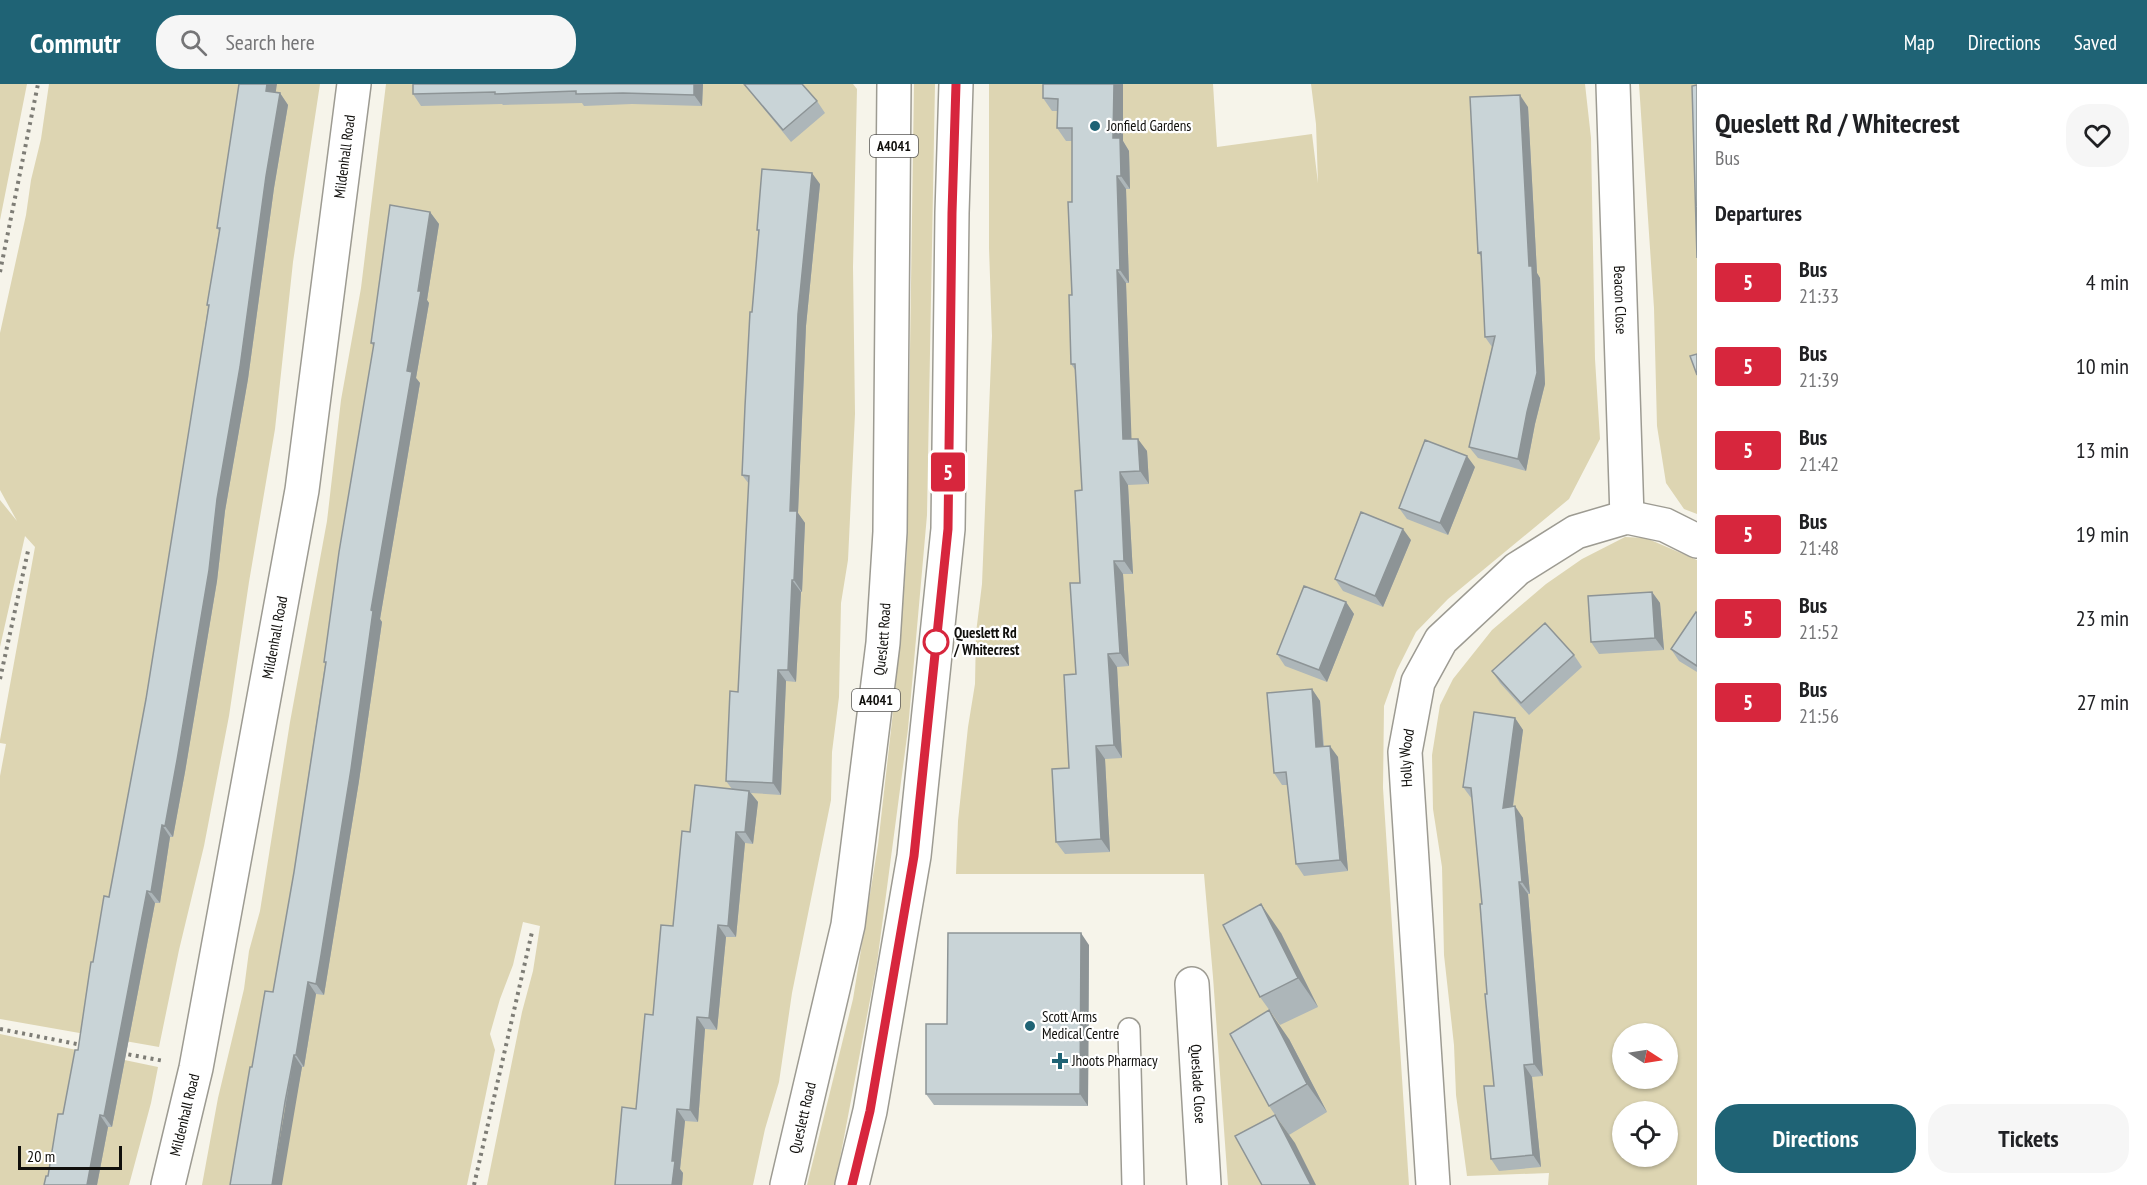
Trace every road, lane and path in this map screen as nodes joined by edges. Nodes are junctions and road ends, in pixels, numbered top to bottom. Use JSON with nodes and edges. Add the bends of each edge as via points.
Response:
{"nodes":[{"id":1,"x":38,"y":84,"type":"edge"},
{"id":2,"x":354,"y":84,"type":"edge"},
{"id":3,"x":894,"y":84,"type":"edge"},
{"id":4,"x":956,"y":84,"type":"edge"},
{"id":5,"x":1613,"y":84,"type":"edge"},
{"id":6,"x":0,"y":272,"type":"edge"},
{"id":7,"x":1627,"y":517,"type":"junction"},
{"id":8,"x":1697,"y":541,"type":"edge"},
{"id":9,"x":28,"y":551,"type":"dead end"},
{"id":10,"x":0,"y":679,"type":"edge"},
{"id":11,"x":532,"y":932,"type":"dead end"},
{"id":12,"x":1192,"y":984,"type":"dead end"},
{"id":13,"x":0,"y":1029,"type":"edge"},
{"id":14,"x":1129,"y":1029,"type":"dead end"},
{"id":15,"x":92,"y":1047,"type":"edge"},
{"id":16,"x":116,"y":1052,"type":"edge"},
{"id":17,"x":196,"y":1068,"type":"junction"},
{"id":18,"x":168,"y":1185,"type":"edge"},
{"id":19,"x":474,"y":1185,"type":"edge"},
{"id":20,"x":787,"y":1185,"type":"edge"},
{"id":21,"x":852,"y":1185,"type":"edge"},
{"id":22,"x":1133,"y":1185,"type":"edge"},
{"id":23,"x":1204,"y":1185,"type":"edge"},
{"id":24,"x":1433,"y":1185,"type":"edge"}],
"edges":[{"from":1,"to":6,"type":"path"},
{"from":2,"to":17,"type":"main road","name":"Mildenhall Road","via":[[302,490]]},
{"from":3,"to":20,"type":"main road","name":"Queslett Road","number":"A4041","via":[[890,532],[883,644],[848,925]]},
{"from":4,"to":21,"type":"main road","via":[[948,529],[914,856],[870,1111]]},
{"from":5,"to":7,"type":"main road","name":"Beacon Close"},
{"from":7,"to":8,"type":"main road","name":"Holly Wood","via":[[1665,525]]},
{"from":7,"to":24,"type":"main road","name":"Holly Wood","via":[[1576,532],[1517,570],[1441,640],[1418,682],[1405,752]]},
{"from":9,"to":10,"type":"path"},
{"from":11,"to":19,"type":"path"},
{"from":12,"to":23,"type":"main road","name":"Queslade Close"},
{"from":13,"to":15,"type":"path"},
{"from":14,"to":22,"type":"lane"},
{"from":16,"to":17,"type":"path"},
{"from":17,"to":18,"type":"main road","name":"Mildenhall Road"}]}
